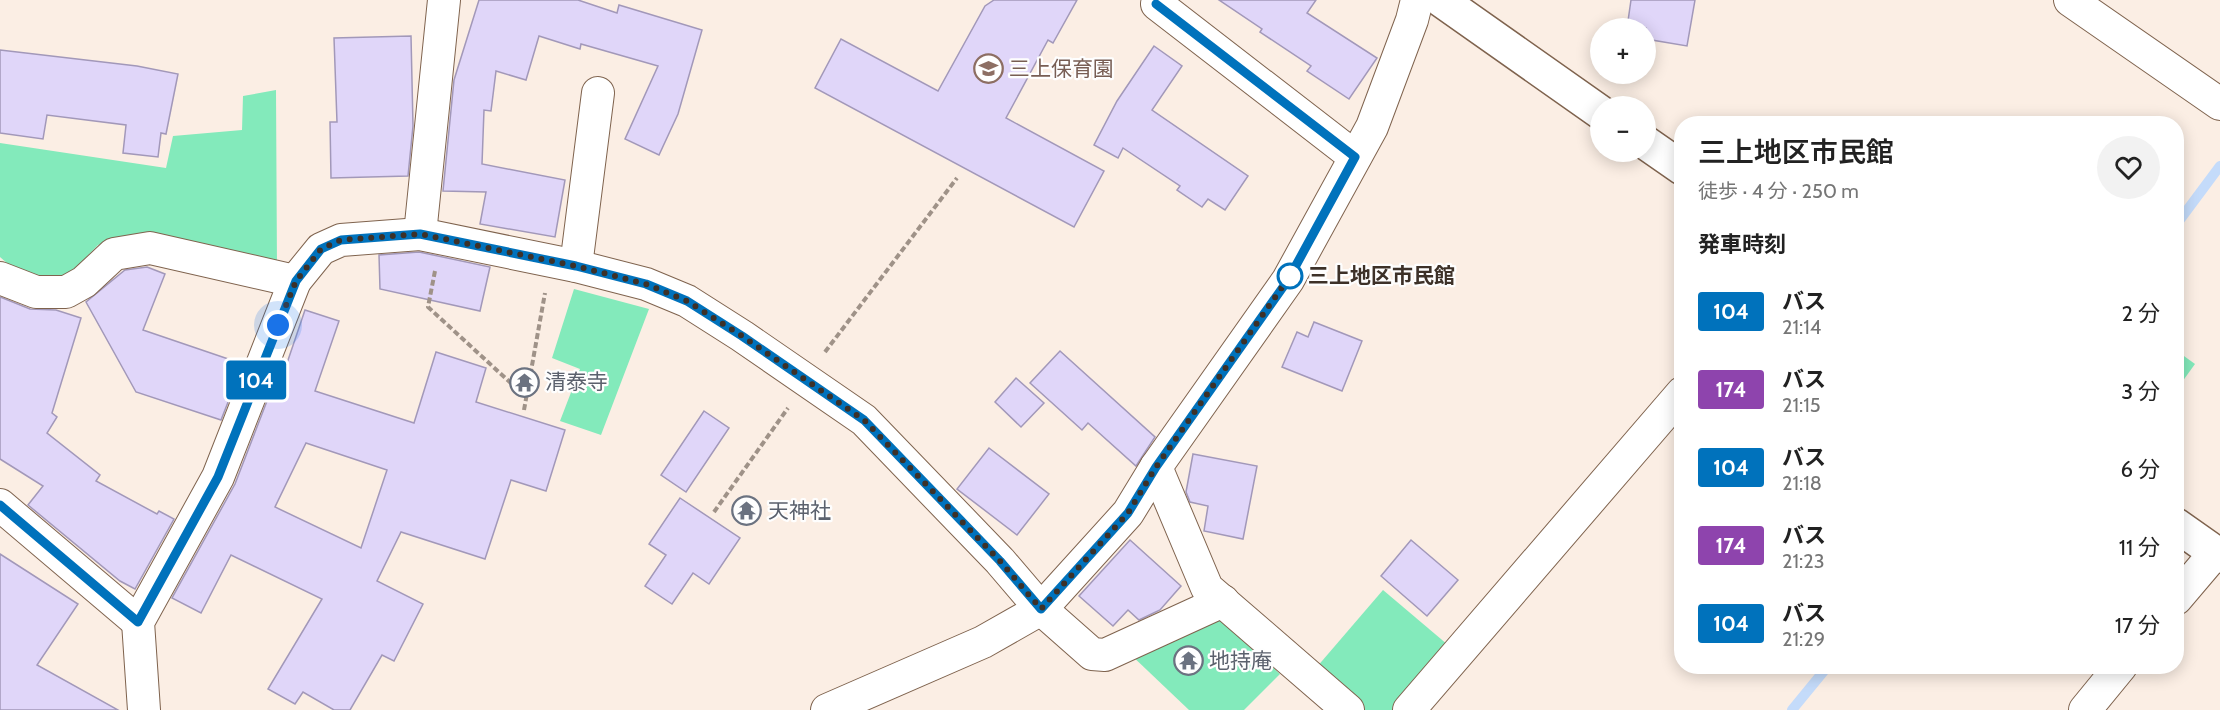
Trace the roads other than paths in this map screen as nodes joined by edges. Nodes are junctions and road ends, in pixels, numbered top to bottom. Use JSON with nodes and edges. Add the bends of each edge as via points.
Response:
{"nodes":[{"id":1,"x":444,"y":0,"type":"edge"},
{"id":2,"x":1417,"y":0,"type":"edge"},
{"id":3,"x":1441,"y":0,"type":"edge"},
{"id":4,"x":2070,"y":0,"type":"edge"},
{"id":5,"x":1156,"y":4,"type":"dead end"},
{"id":6,"x":598,"y":93,"type":"dead end"},
{"id":7,"x":2220,"y":104,"type":"edge"},
{"id":8,"x":1590,"y":105,"type":"edge"},
{"id":9,"x":1656,"y":150,"type":"edge"},
{"id":10,"x":1355,"y":157,"type":"junction"},
{"id":11,"x":1674,"y":162,"type":"edge"},
{"id":12,"x":420,"y":234,"type":"junction"},
{"id":13,"x":576,"y":266,"type":"junction"},
{"id":14,"x":0,"y":278,"type":"edge"},
{"id":15,"x":296,"y":281,"type":"junction"},
{"id":16,"x":1674,"y":402,"type":"edge"},
{"id":17,"x":1156,"y":467,"type":"junction"},
{"id":18,"x":0,"y":505,"type":"edge"},
{"id":19,"x":2184,"y":531,"type":"edge"},
{"id":20,"x":2217,"y":555,"type":"edge"},
{"id":21,"x":2184,"y":590,"type":"edge"},
{"id":22,"x":1222,"y":601,"type":"junction"},
{"id":23,"x":1041,"y":609,"type":"junction"},
{"id":24,"x":138,"y":622,"type":"junction"},
{"id":25,"x":2114,"y":674,"type":"edge"},
{"id":26,"x":144,"y":710,"type":"edge"},
{"id":27,"x":827,"y":710,"type":"edge"},
{"id":28,"x":1348,"y":710,"type":"edge"},
{"id":29,"x":1409,"y":710,"type":"edge"},
{"id":30,"x":2085,"y":710,"type":"edge"}],
"edges":[{"from":1,"to":12,"type":"street"},
{"from":2,"to":10,"type":"street","via":[[1372,127]]},
{"from":3,"to":8,"type":"street"},
{"from":4,"to":7,"type":"street"},
{"from":5,"to":10,"type":"street"},
{"from":6,"to":13,"type":"street"},
{"from":9,"to":11,"type":"street"},
{"from":10,"to":17,"type":"street","via":[[1288,280]]},
{"from":12,"to":13,"type":"street"},
{"from":12,"to":15,"type":"street","via":[[341,240],[321,249]]},
{"from":13,"to":23,"type":"street","via":[[646,284],[687,301],[799,390],[864,420]]},
{"from":14,"to":15,"type":"street","via":[[36,292],[66,292],[84,282],[114,254],[150,248]]},
{"from":15,"to":24,"type":"street","via":[[218,477]]},
{"from":16,"to":29,"type":"street"},
{"from":17,"to":22,"type":"street","via":[[1207,588]]},
{"from":17,"to":23,"type":"street","via":[[1128,513]]},
{"from":18,"to":24,"type":"street"},
{"from":19,"to":20,"type":"street"},
{"from":20,"to":21,"type":"street"},
{"from":22,"to":23,"type":"street","via":[[1105,655],[1092,654]]},
{"from":22,"to":28,"type":"street"},
{"from":23,"to":27,"type":"street","via":[[983,642]]},
{"from":24,"to":26,"type":"street"},
{"from":25,"to":30,"type":"street"}]}
